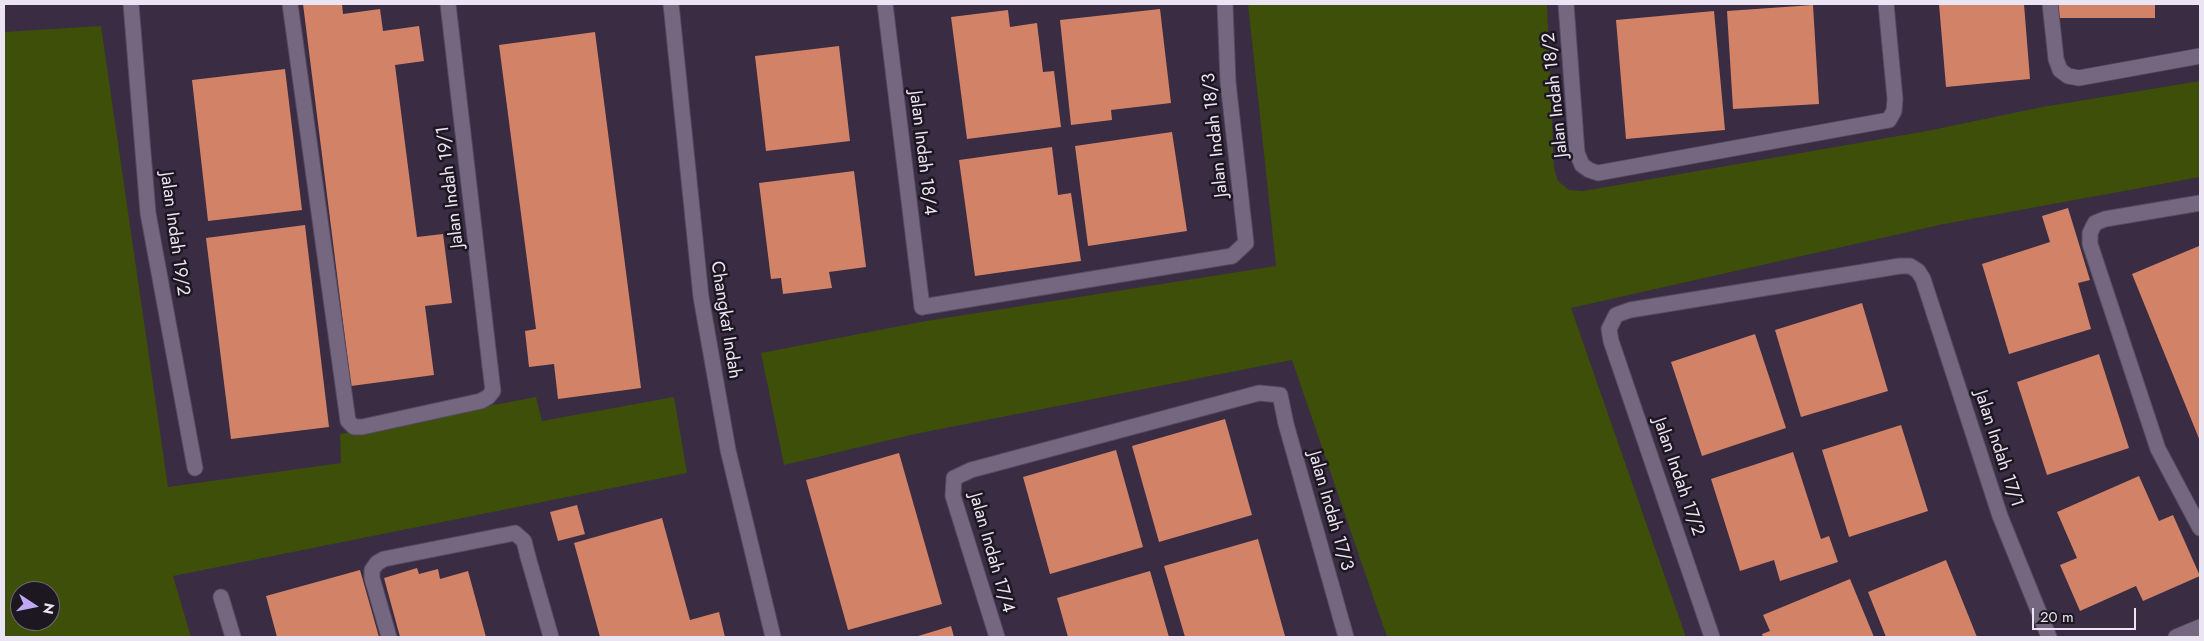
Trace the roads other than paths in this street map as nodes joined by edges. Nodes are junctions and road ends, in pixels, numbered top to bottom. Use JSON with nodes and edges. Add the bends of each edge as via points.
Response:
{"nodes":[{"id":1,"x":131,"y":4,"type":"edge"},
{"id":2,"x":290,"y":4,"type":"edge"},
{"id":3,"x":448,"y":4,"type":"edge"},
{"id":4,"x":671,"y":4,"type":"edge"},
{"id":5,"x":885,"y":4,"type":"edge"},
{"id":6,"x":1225,"y":4,"type":"edge"},
{"id":7,"x":1566,"y":4,"type":"edge"},
{"id":8,"x":1886,"y":4,"type":"edge"},
{"id":9,"x":2050,"y":4,"type":"edge"},
{"id":10,"x":2200,"y":56,"type":"edge"},
{"id":11,"x":2200,"y":203,"type":"edge"},
{"id":12,"x":1232,"y":256,"type":"joint"},
{"id":13,"x":1609,"y":329,"type":"joint"},
{"id":14,"x":1280,"y":395,"type":"joint"},
{"id":15,"x":195,"y":468,"type":"dead end"},
{"id":16,"x":2200,"y":528,"type":"edge"},
{"id":17,"x":221,"y":598,"type":"dead end"},
{"id":18,"x":2200,"y":627,"type":"edge"},
{"id":19,"x":233,"y":637,"type":"edge"},
{"id":20,"x":389,"y":637,"type":"edge"},
{"id":21,"x":551,"y":637,"type":"edge"},
{"id":22,"x":773,"y":637,"type":"edge"},
{"id":23,"x":997,"y":637,"type":"edge"},
{"id":24,"x":1346,"y":637,"type":"edge"},
{"id":25,"x":1712,"y":637,"type":"edge"},
{"id":26,"x":2049,"y":637,"type":"edge"},
{"id":27,"x":2176,"y":637,"type":"edge"}],
"edges":[{"from":1,"to":15,"type":"street","name":"Jalan Indah 19/2","via":[[148,213]]},
{"from":2,"to":3,"type":"street","name":"Jalan Indah 19/1","via":[[348,422],[354,427],[481,401],[493,391]]},
{"from":4,"to":22,"type":"street","name":"Changkat Indah","via":[[701,297],[728,450]]},
{"from":5,"to":12,"type":"street","name":"Jalan Indah 18/4","via":[[922,308]]},
{"from":6,"to":12,"type":"street","name":"Jalan Indah 18/3","via":[[1228,82],[1246,243]]},
{"from":7,"to":8,"type":"street","name":"Jalan Indah 18/2","via":[[1577,154],[1582,165],[1598,173],[1889,120],[1895,100]]},
{"from":9,"to":10,"type":"street","via":[[2056,59],[2060,70],[2068,76],[2079,78]]},
{"from":11,"to":16,"type":"street","via":[[2105,219],[2095,223],[2090,233],[2090,244],[2158,449]]},
{"from":13,"to":25,"type":"street","name":"Jalan Indah 17/2"},
{"from":13,"to":26,"type":"street","name":"Jalan Indah 17/1","via":[[1616,315],[1630,310],[1900,266],[1910,266],[1918,271],[2000,516]]},
{"from":14,"to":23,"type":"street","name":"Jalan Indah 17/4","via":[[1259,393],[971,470],[954,478],[953,496]]},
{"from":14,"to":24,"type":"street","name":"Jalan Indah 17/3"},
{"from":17,"to":19,"type":"street"},
{"from":18,"to":27,"type":"street"},
{"from":20,"to":21,"type":"street","via":[[372,578],[372,570],[377,563],[515,533],[524,540]]}]}
